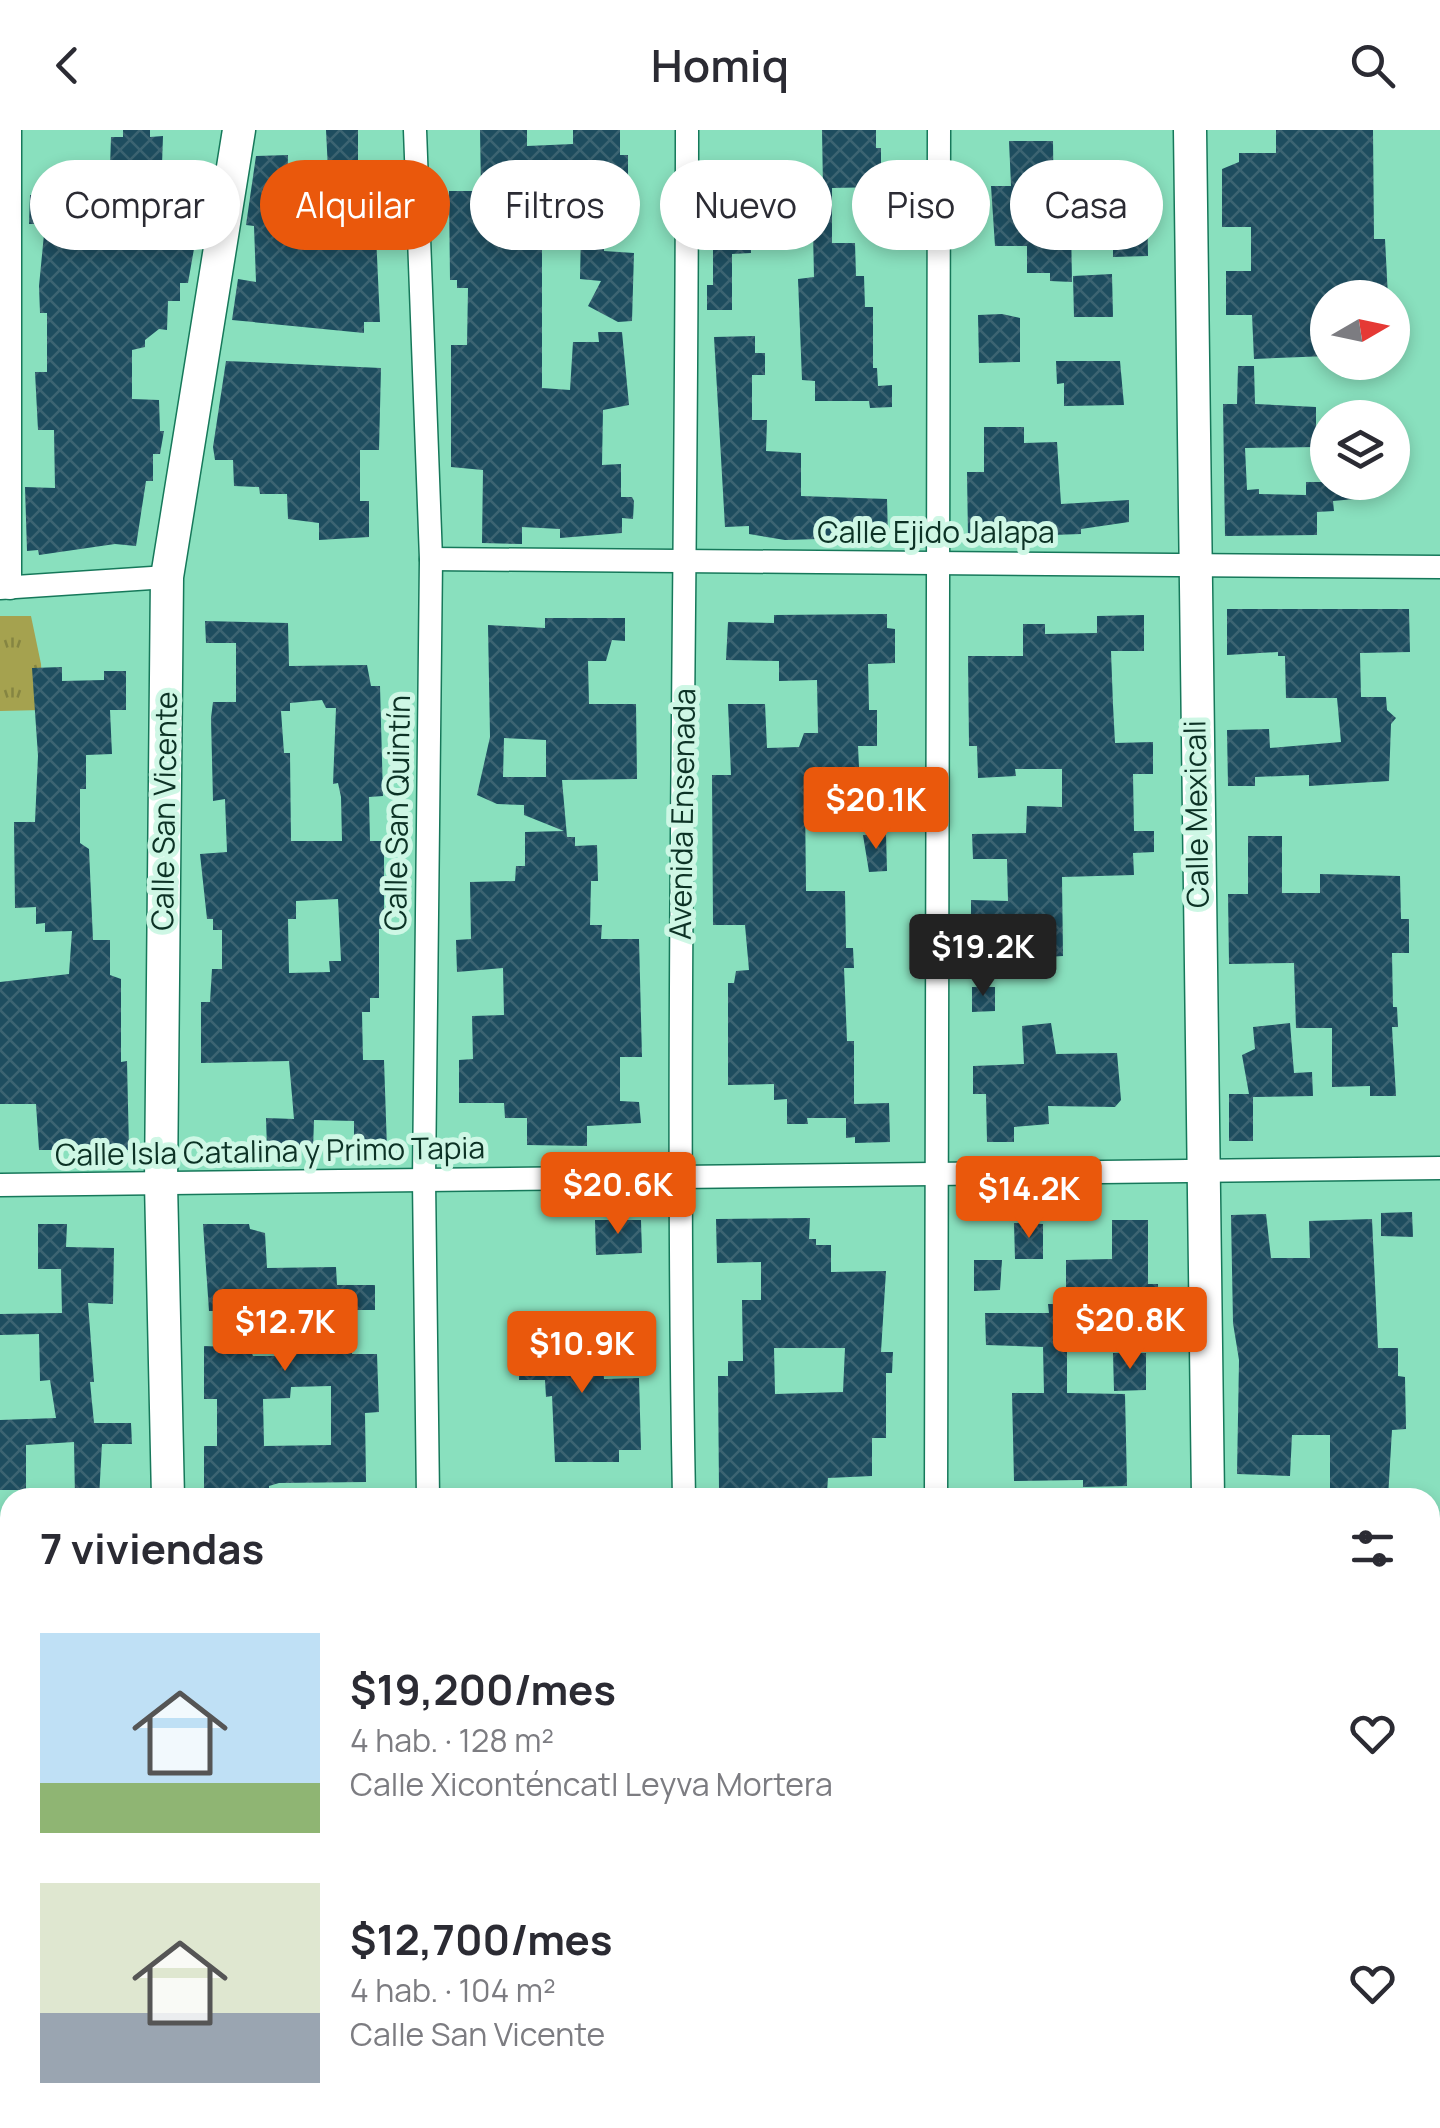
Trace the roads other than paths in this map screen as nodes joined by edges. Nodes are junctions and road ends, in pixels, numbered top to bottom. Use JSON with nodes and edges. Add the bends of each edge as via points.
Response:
{"nodes":[{"id":1,"x":10,"y":130,"type":"edge"},
{"id":2,"x":239,"y":130,"type":"edge"},
{"id":3,"x":415,"y":130,"type":"edge"},
{"id":4,"x":687,"y":130,"type":"edge"},
{"id":5,"x":939,"y":130,"type":"edge"},
{"id":6,"x":1190,"y":130,"type":"edge"},
{"id":7,"x":431,"y":559,"type":"junction"},
{"id":8,"x":688,"y":561,"type":"junction"},
{"id":9,"x":935,"y":563,"type":"junction"},
{"id":10,"x":1194,"y":565,"type":"junction"},
{"id":11,"x":1440,"y":567,"type":"edge"},
{"id":12,"x":168,"y":577,"type":"junction"},
{"id":13,"x":5,"y":588,"type":"edge"},
{"id":14,"x":1440,"y":1168,"type":"edge"},
{"id":15,"x":1202,"y":1171,"type":"junction"},
{"id":16,"x":936,"y":1174,"type":"junction"},
{"id":17,"x":678,"y":1177,"type":"junction"},
{"id":18,"x":424,"y":1180,"type":"junction"},
{"id":19,"x":161,"y":1184,"type":"junction"},
{"id":20,"x":0,"y":1186,"type":"edge"},
{"id":21,"x":168,"y":1488,"type":"edge"},
{"id":22,"x":428,"y":1488,"type":"edge"},
{"id":23,"x":684,"y":1488,"type":"edge"},
{"id":24,"x":936,"y":1488,"type":"edge"},
{"id":25,"x":1208,"y":1488,"type":"edge"}],
"edges":[{"from":1,"to":13,"type":"street"},
{"from":2,"to":12,"type":"street","name":"Calle San Vicente"},
{"from":3,"to":7,"type":"street","name":"Calle San Quintín"},
{"from":4,"to":8,"type":"street","name":"Avenida Ensenada"},
{"from":5,"to":9,"type":"street"},
{"from":6,"to":10,"type":"street","name":"Calle Mexicali"},
{"from":7,"to":8,"type":"street","name":"Calle Ejido Jalapa"},
{"from":7,"to":18,"type":"street","name":"Calle San Quintín"},
{"from":8,"to":9,"type":"street","name":"Calle Ejido Jalapa"},
{"from":8,"to":17,"type":"street","name":"Avenida Ensenada"},
{"from":9,"to":10,"type":"street","name":"Calle Ejido Jalapa"},
{"from":9,"to":16,"type":"street"},
{"from":10,"to":11,"type":"street","name":"Calle Ejido Jalapa"},
{"from":10,"to":15,"type":"street","name":"Calle Mexicali"},
{"from":12,"to":13,"type":"street"},
{"from":12,"to":19,"type":"street","name":"Calle San Vicente"},
{"from":14,"to":15,"type":"street","name":"Calle Isla Catalina y Primo Tapia"},
{"from":15,"to":16,"type":"street","name":"Calle Isla Catalina y Primo Tapia"},
{"from":15,"to":25,"type":"street","name":"Calle Mexicali"},
{"from":16,"to":17,"type":"street","name":"Calle Isla Catalina y Primo Tapia"},
{"from":16,"to":24,"type":"street"},
{"from":17,"to":18,"type":"street","name":"Calle Isla Catalina y Primo Tapia"},
{"from":17,"to":23,"type":"street","name":"Avenida Ensenada"},
{"from":18,"to":19,"type":"street","name":"Calle Isla Catalina y Primo Tapia"},
{"from":18,"to":22,"type":"street","name":"Calle San Quintín"},
{"from":19,"to":20,"type":"street","name":"Calle Isla Catalina y Primo Tapia"},
{"from":19,"to":21,"type":"street","name":"Calle San Vicente"}]}
